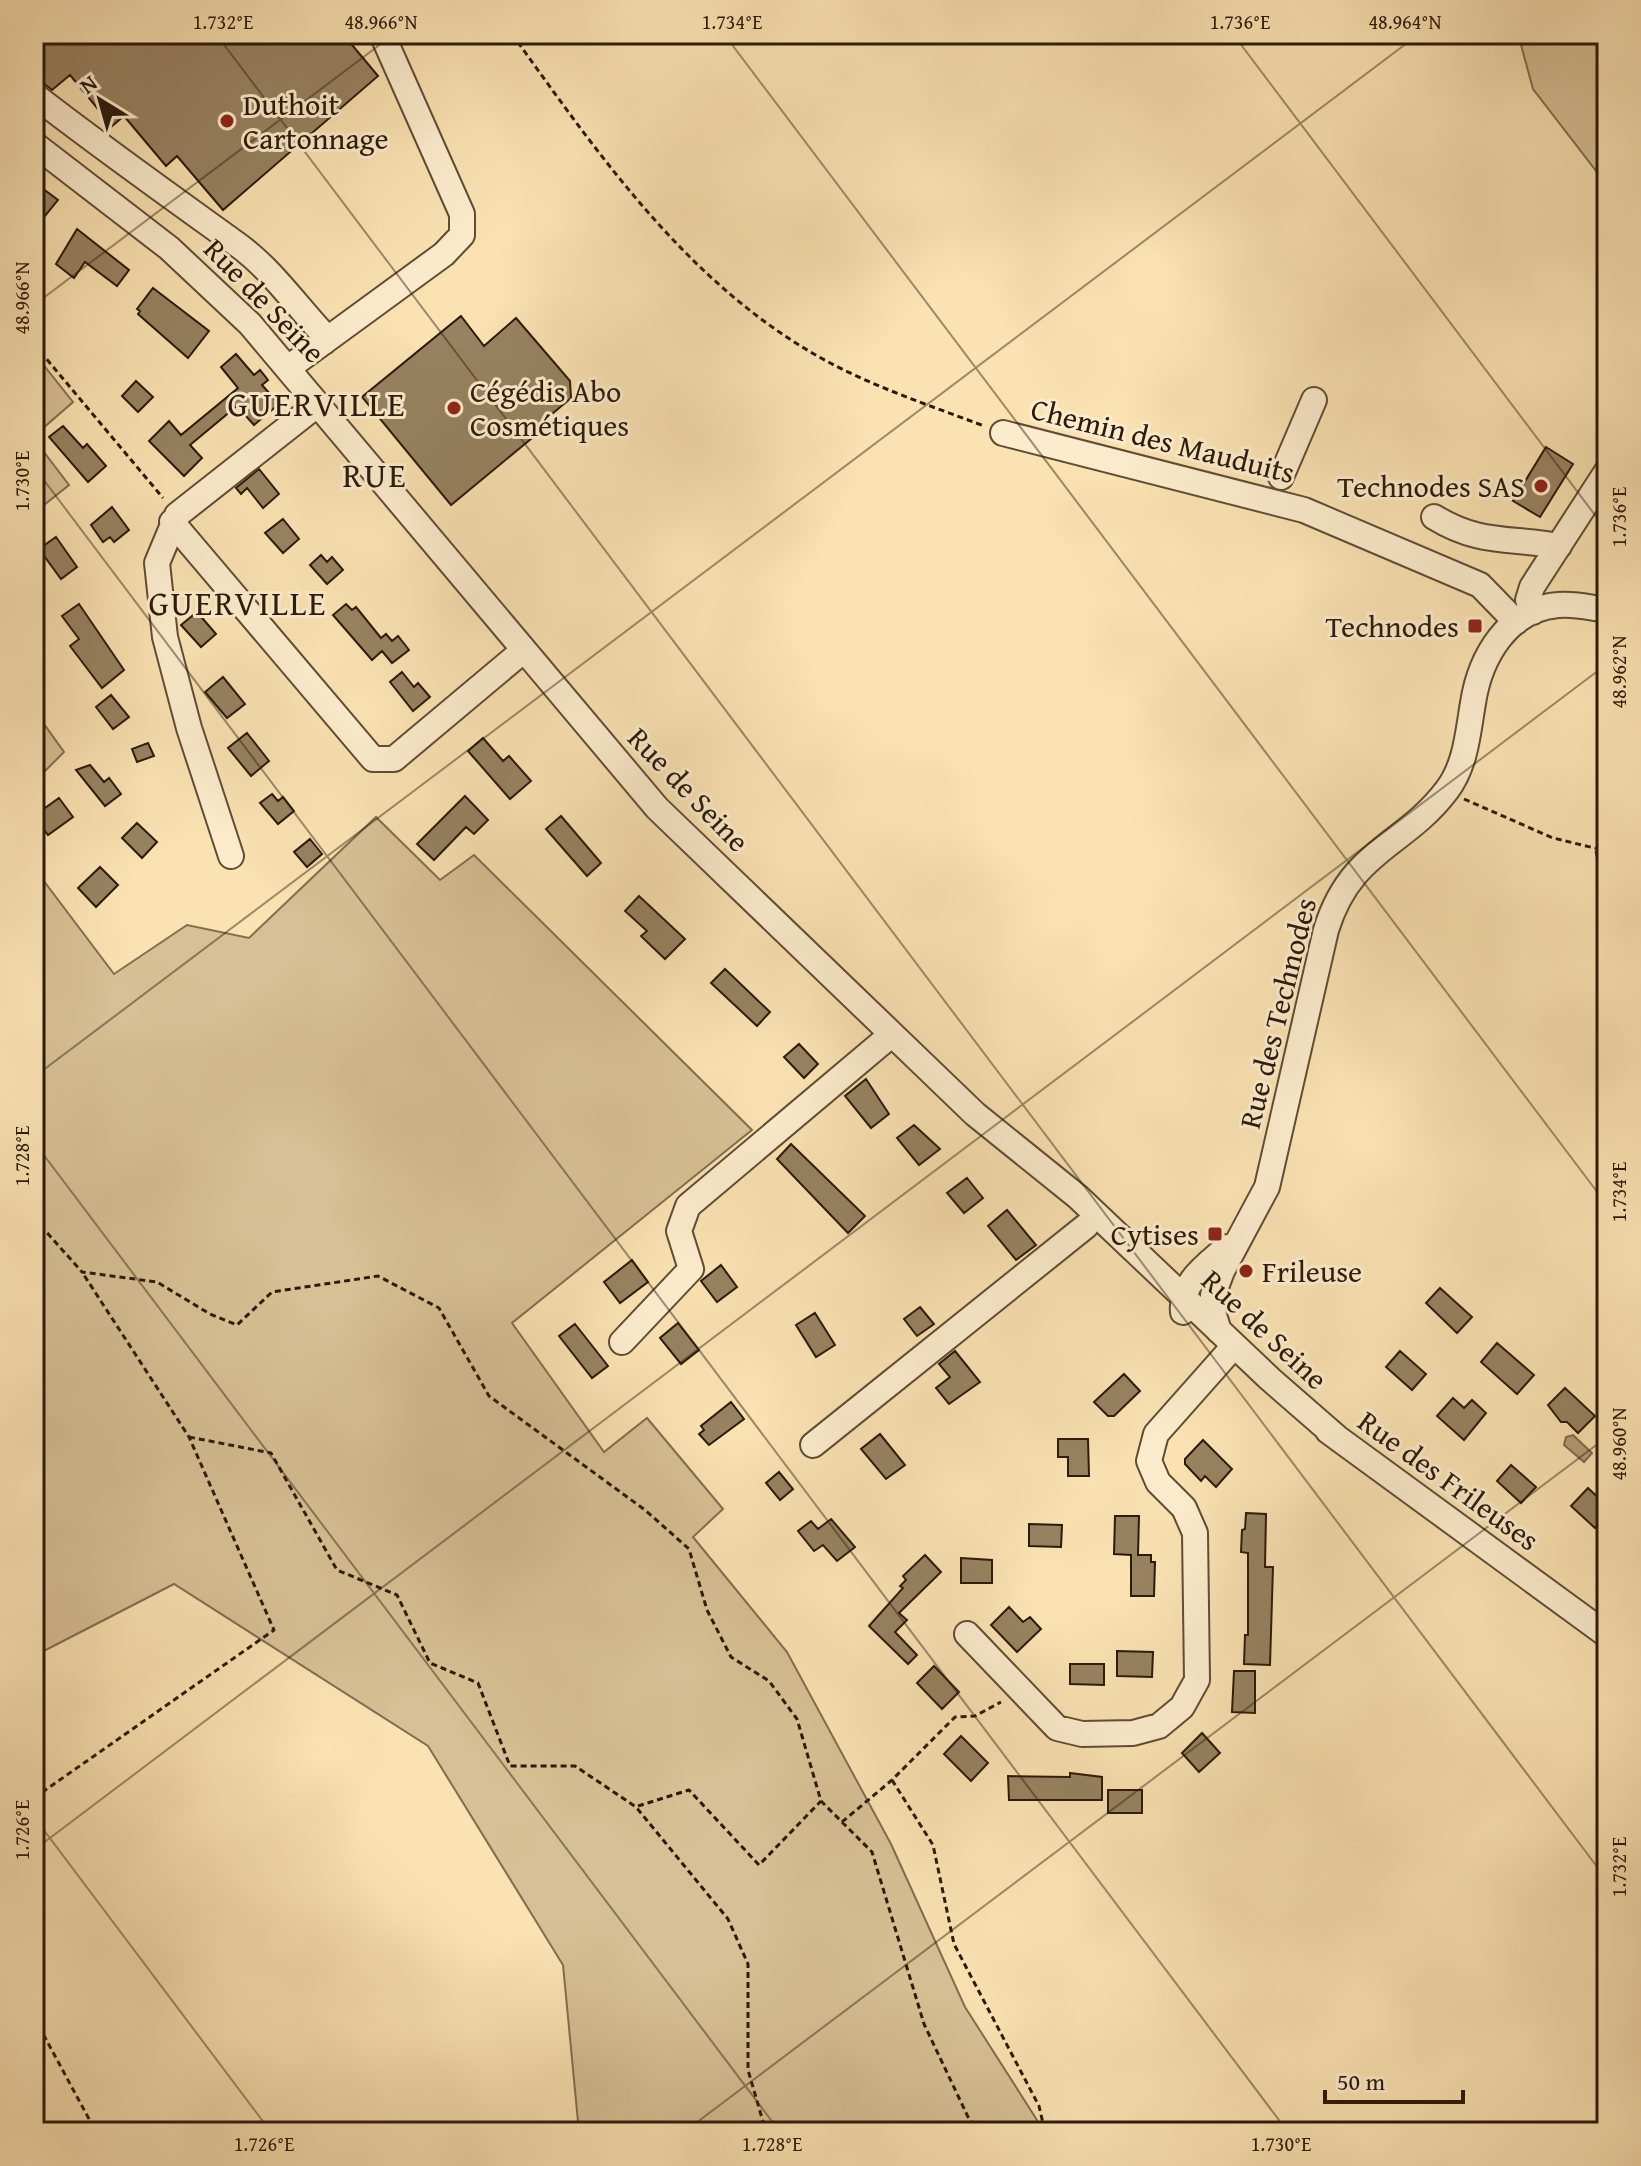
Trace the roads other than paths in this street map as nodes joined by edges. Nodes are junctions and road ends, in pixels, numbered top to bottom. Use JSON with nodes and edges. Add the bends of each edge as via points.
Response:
{"nodes":[{"id":1,"x":382,"y":34,"type":"edge"},
{"id":2,"x":34,"y":95,"type":"edge"},
{"id":3,"x":34,"y":144,"type":"edge"},
{"id":4,"x":324,"y":342,"type":"junction"},
{"id":5,"x":288,"y":368,"type":"junction"},
{"id":6,"x":1314,"y":400,"type":"dead end"},
{"id":7,"x":318,"y":404,"type":"junction"},
{"id":8,"x":1003,"y":433,"type":"road end"},
{"id":9,"x":1607,"y":471,"type":"edge"},
{"id":10,"x":1281,"y":477,"type":"dead end"},
{"id":11,"x":1434,"y":517,"type":"dead end"},
{"id":12,"x":175,"y":518,"type":"junction"},
{"id":13,"x":1559,"y":546,"type":"junction"},
{"id":14,"x":1604,"y":610,"type":"edge"},
{"id":15,"x":1524,"y":617,"type":"junction"},
{"id":16,"x":524,"y":650,"type":"junction"},
{"id":17,"x":231,"y":856,"type":"dead end"},
{"id":18,"x":891,"y":1035,"type":"junction"},
{"id":19,"x":975,"y":1114,"type":"junction"},
{"id":20,"x":1086,"y":1226,"type":"junction"},
{"id":21,"x":1123,"y":1239,"type":"junction"},
{"id":22,"x":1216,"y":1269,"type":"junction"},
{"id":23,"x":1181,"y":1305,"type":"junction"},
{"id":24,"x":622,"y":1342,"type":"dead end"},
{"id":25,"x":1226,"y":1345,"type":"junction"},
{"id":26,"x":1340,"y":1440,"type":"joint"},
{"id":27,"x":813,"y":1445,"type":"dead end"},
{"id":28,"x":967,"y":1634,"type":"dead end"},
{"id":29,"x":1607,"y":1635,"type":"edge"}],
"edges":[{"from":1,"to":4,"type":"street","via":[[464,224],[462,235]]},
{"from":2,"to":4,"type":"street","via":[[239,246],[279,284],[324,335]]},
{"from":3,"to":5,"type":"street","name":"Rue de Seine","via":[[204,278]]},
{"from":4,"to":5,"type":"street"},
{"from":5,"to":7,"type":"street","name":"Rue de Seine"},
{"from":6,"to":10,"type":"street"},
{"from":7,"to":12,"type":"street"},
{"from":7,"to":16,"type":"street","name":"Rue de Seine"},
{"from":8,"to":15,"type":"street","name":"Chemin des Mauduits","via":[[1304,510],[1480,585]]},
{"from":9,"to":13,"type":"street"},
{"from":11,"to":13,"type":"street","via":[[1489,541]]},
{"from":12,"to":16,"type":"street","via":[[373,759],[394,759]]},
{"from":12,"to":17,"type":"street","via":[[157,563],[165,637]]},
{"from":13,"to":15,"type":"street","via":[[1529,594]]},
{"from":14,"to":15,"type":"street","via":[[1557,605]]},
{"from":15,"to":22,"type":"street","name":"Rue des Technodes","via":[[1499,637],[1483,665],[1466,747],[1447,790],[1358,869],[1336,902],[1261,1203]]},
{"from":16,"to":18,"type":"street","name":"Rue de Seine","via":[[657,808]]},
{"from":18,"to":19,"type":"street","name":"Rue de Seine"},
{"from":18,"to":24,"type":"street","via":[[688,1206],[679,1231],[691,1269]]},
{"from":19,"to":20,"type":"street"},
{"from":19,"to":21,"type":"street","name":"Rue de Seine"},
{"from":20,"to":23,"type":"street"},
{"from":20,"to":27,"type":"street"},
{"from":21,"to":22,"type":"street","via":[[1175,1268]]},
{"from":21,"to":23,"type":"street","name":"Rue de Seine"},
{"from":22,"to":23,"type":"street","name":"Rue des Technodes","via":[[1204,1295]]},
{"from":22,"to":25,"type":"street","via":[[1212,1304]]},
{"from":23,"to":25,"type":"street"},
{"from":25,"to":26,"type":"street","name":"Rue de Seine"},
{"from":25,"to":28,"type":"street","via":[[1156,1434],[1149,1461],[1158,1482],[1184,1508],[1195,1533],[1197,1680],[1182,1707],[1159,1726],[1133,1733],[1082,1734],[1057,1728]]},
{"from":26,"to":29,"type":"street","name":"Rue des Frileuses"}]}
